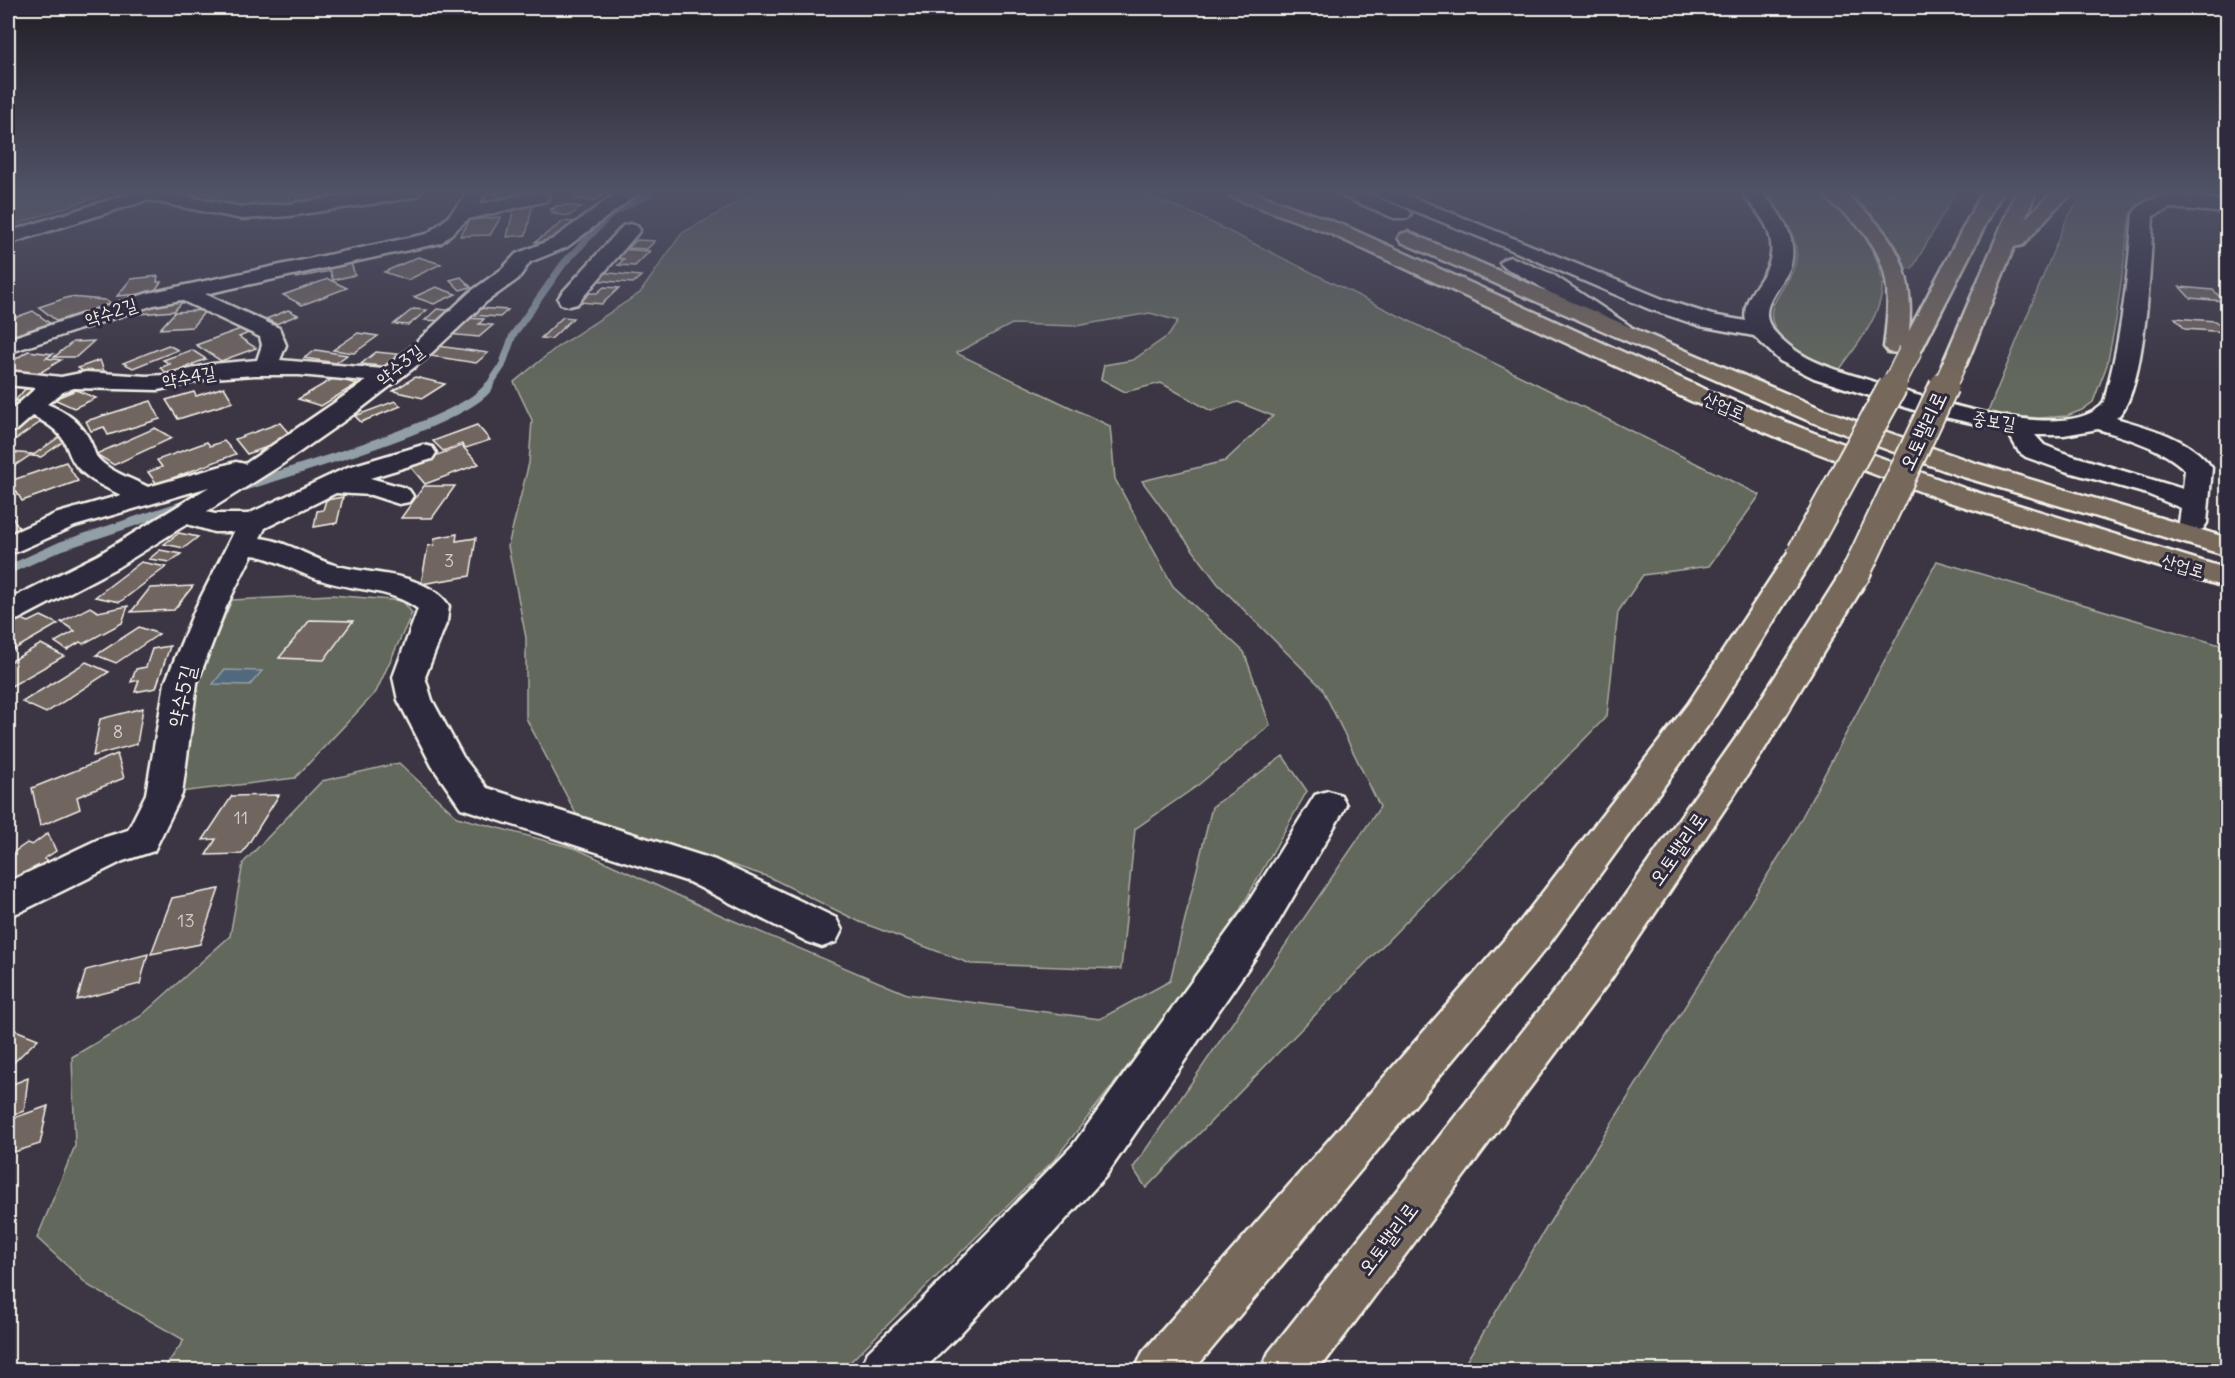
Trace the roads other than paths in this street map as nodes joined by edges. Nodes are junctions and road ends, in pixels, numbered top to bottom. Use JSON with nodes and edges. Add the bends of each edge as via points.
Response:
{"nodes":[{"id":1,"x":353,"y":256,"type":"edge"},
{"id":2,"x":527,"y":256,"type":"edge"},
{"id":3,"x":607,"y":256,"type":"edge"},
{"id":4,"x":1395,"y":256,"type":"edge"},
{"id":5,"x":1449,"y":256,"type":"edge"},
{"id":6,"x":1493,"y":256,"type":"edge"},
{"id":7,"x":1546,"y":256,"type":"edge"},
{"id":8,"x":1781,"y":256,"type":"edge"},
{"id":9,"x":1888,"y":256,"type":"edge"},
{"id":10,"x":1956,"y":256,"type":"edge"},
{"id":11,"x":1999,"y":256,"type":"edge"},
{"id":12,"x":2005,"y":256,"type":"edge"},
{"id":13,"x":2140,"y":256,"type":"edge"},
{"id":14,"x":523,"y":258,"type":"joint"},
{"id":15,"x":1989,"y":279,"type":"junction"},
{"id":16,"x":182,"y":292,"type":"junction"},
{"id":17,"x":569,"y":299,"type":"dead end"},
{"id":18,"x":1761,"y":330,"type":"junction"},
{"id":19,"x":1622,"y":332,"type":"junction"},
{"id":20,"x":10,"y":348,"type":"edge"},
{"id":21,"x":1903,"y":350,"type":"junction"},
{"id":22,"x":266,"y":367,"type":"junction"},
{"id":23,"x":385,"y":376,"type":"junction"},
{"id":24,"x":8,"y":378,"type":"edge"},
{"id":25,"x":61,"y":384,"type":"junction"},
{"id":26,"x":30,"y":407,"type":"junction"},
{"id":27,"x":2097,"y":420,"type":"junction"},
{"id":28,"x":8,"y":425,"type":"edge"},
{"id":29,"x":2016,"y":425,"type":"junction"},
{"id":30,"x":423,"y":453,"type":"dead end"},
{"id":31,"x":268,"y":461,"type":"junction"},
{"id":32,"x":323,"y":488,"type":"junction"},
{"id":33,"x":146,"y":495,"type":"junction"},
{"id":34,"x":399,"y":496,"type":"dead end"},
{"id":35,"x":2196,"y":505,"type":"junction"},
{"id":36,"x":184,"y":515,"type":"junction"},
{"id":37,"x":248,"y":534,"type":"junction"},
{"id":38,"x":2191,"y":537,"type":"junction"},
{"id":39,"x":8,"y":545,"type":"edge"},
{"id":40,"x":2228,"y":547,"type":"edge"},
{"id":41,"x":2228,"y":579,"type":"edge"},
{"id":42,"x":8,"y":612,"type":"edge"},
{"id":43,"x":1328,"y":805,"type":"dead end"},
{"id":44,"x":8,"y":900,"type":"edge"},
{"id":45,"x":822,"y":930,"type":"dead end"},
{"id":46,"x":886,"y":1371,"type":"edge"},
{"id":47,"x":1161,"y":1371,"type":"edge"},
{"id":48,"x":1287,"y":1371,"type":"edge"}],
"edges":[{"from":1,"to":16,"type":"street","name":"약수2길"},
{"from":2,"to":14,"type":"street","name":"약수3길"},
{"from":3,"to":17,"type":"street"},
{"from":4,"to":41,"type":"main road","name":"산업로","via":[[1700,396],[1805,439],[1956,495]]},
{"from":5,"to":19,"type":"main road","name":"산업로"},
{"from":6,"to":19,"type":"street","via":[[1544,279]]},
{"from":7,"to":18,"type":"street","via":[[1655,304],[1727,325]]},
{"from":8,"to":18,"type":"street","via":[[1776,274],[1757,305],[1756,318]]},
{"from":9,"to":21,"type":"main road","via":[[1898,281]]},
{"from":10,"to":21,"type":"main road"},
{"from":11,"to":15,"type":"main road"},
{"from":12,"to":15,"type":"main road"},
{"from":13,"to":27,"type":"street","via":[[2128,357],[2114,408]]},
{"from":14,"to":23,"type":"street","name":"약수3길","via":[[510,274],[478,297],[417,354]]},
{"from":15,"to":48,"type":"main road","name":"오토밸리로","bridge":true,"via":[[1954,365],[1855,575],[1752,741],[1597,967]]},
{"from":16,"to":20,"type":"street","name":"약수2길","via":[[115,310]]},
{"from":16,"to":22,"type":"street","via":[[271,333],[274,345]]},
{"from":18,"to":29,"type":"street","name":"중보길","via":[[1797,361],[1842,379],[1954,413]]},
{"from":19,"to":38,"type":"main road","name":"산업로","via":[[1818,416],[1966,469]]},
{"from":21,"to":47,"type":"main road","bridge":true,"via":[[1873,425],[1802,552],[1700,712],[1533,935]]},
{"from":22,"to":23,"type":"street","name":"약수4길"},
{"from":22,"to":25,"type":"street","name":"약수4길","via":[[212,371],[157,383],[98,379]]},
{"from":23,"to":31,"type":"street","name":"약수3길","via":[[345,409]]},
{"from":24,"to":25,"type":"street"},
{"from":25,"to":26,"type":"street","name":"약수4길"},
{"from":26,"to":28,"type":"street","name":"약수4길"},
{"from":26,"to":33,"type":"street","via":[[45,410],[63,423],[77,440],[86,462],[106,477]]},
{"from":27,"to":29,"type":"street","name":"중보길","via":[[2061,428]]},
{"from":27,"to":35,"type":"street","via":[[2155,440],[2189,458],[2199,468]]},
{"from":29,"to":35,"type":"street","via":[[2028,446],[2047,456],[2140,481]]},
{"from":30,"to":32,"type":"street"},
{"from":31,"to":33,"type":"street"},
{"from":31,"to":36,"type":"street","name":"약수3길"},
{"from":32,"to":34,"type":"street","via":[[360,484]]},
{"from":32,"to":37,"type":"street"},
{"from":33,"to":39,"type":"street","via":[[64,520]]},
{"from":35,"to":38,"type":"street"},
{"from":36,"to":37,"type":"street"},
{"from":36,"to":42,"type":"street","via":[[108,561]]},
{"from":37,"to":44,"type":"street","name":"약수5길","via":[[211,607],[181,683],[164,794],[141,841],[112,849]]},
{"from":37,"to":45,"type":"street","via":[[293,560],[332,574],[404,588],[434,606],[409,677],[415,700],[450,766],[474,798],[702,871]]},
{"from":38,"to":40,"type":"main road","name":"산업로"},
{"from":43,"to":46,"type":"street","via":[[1258,921],[1089,1161]]}]}
